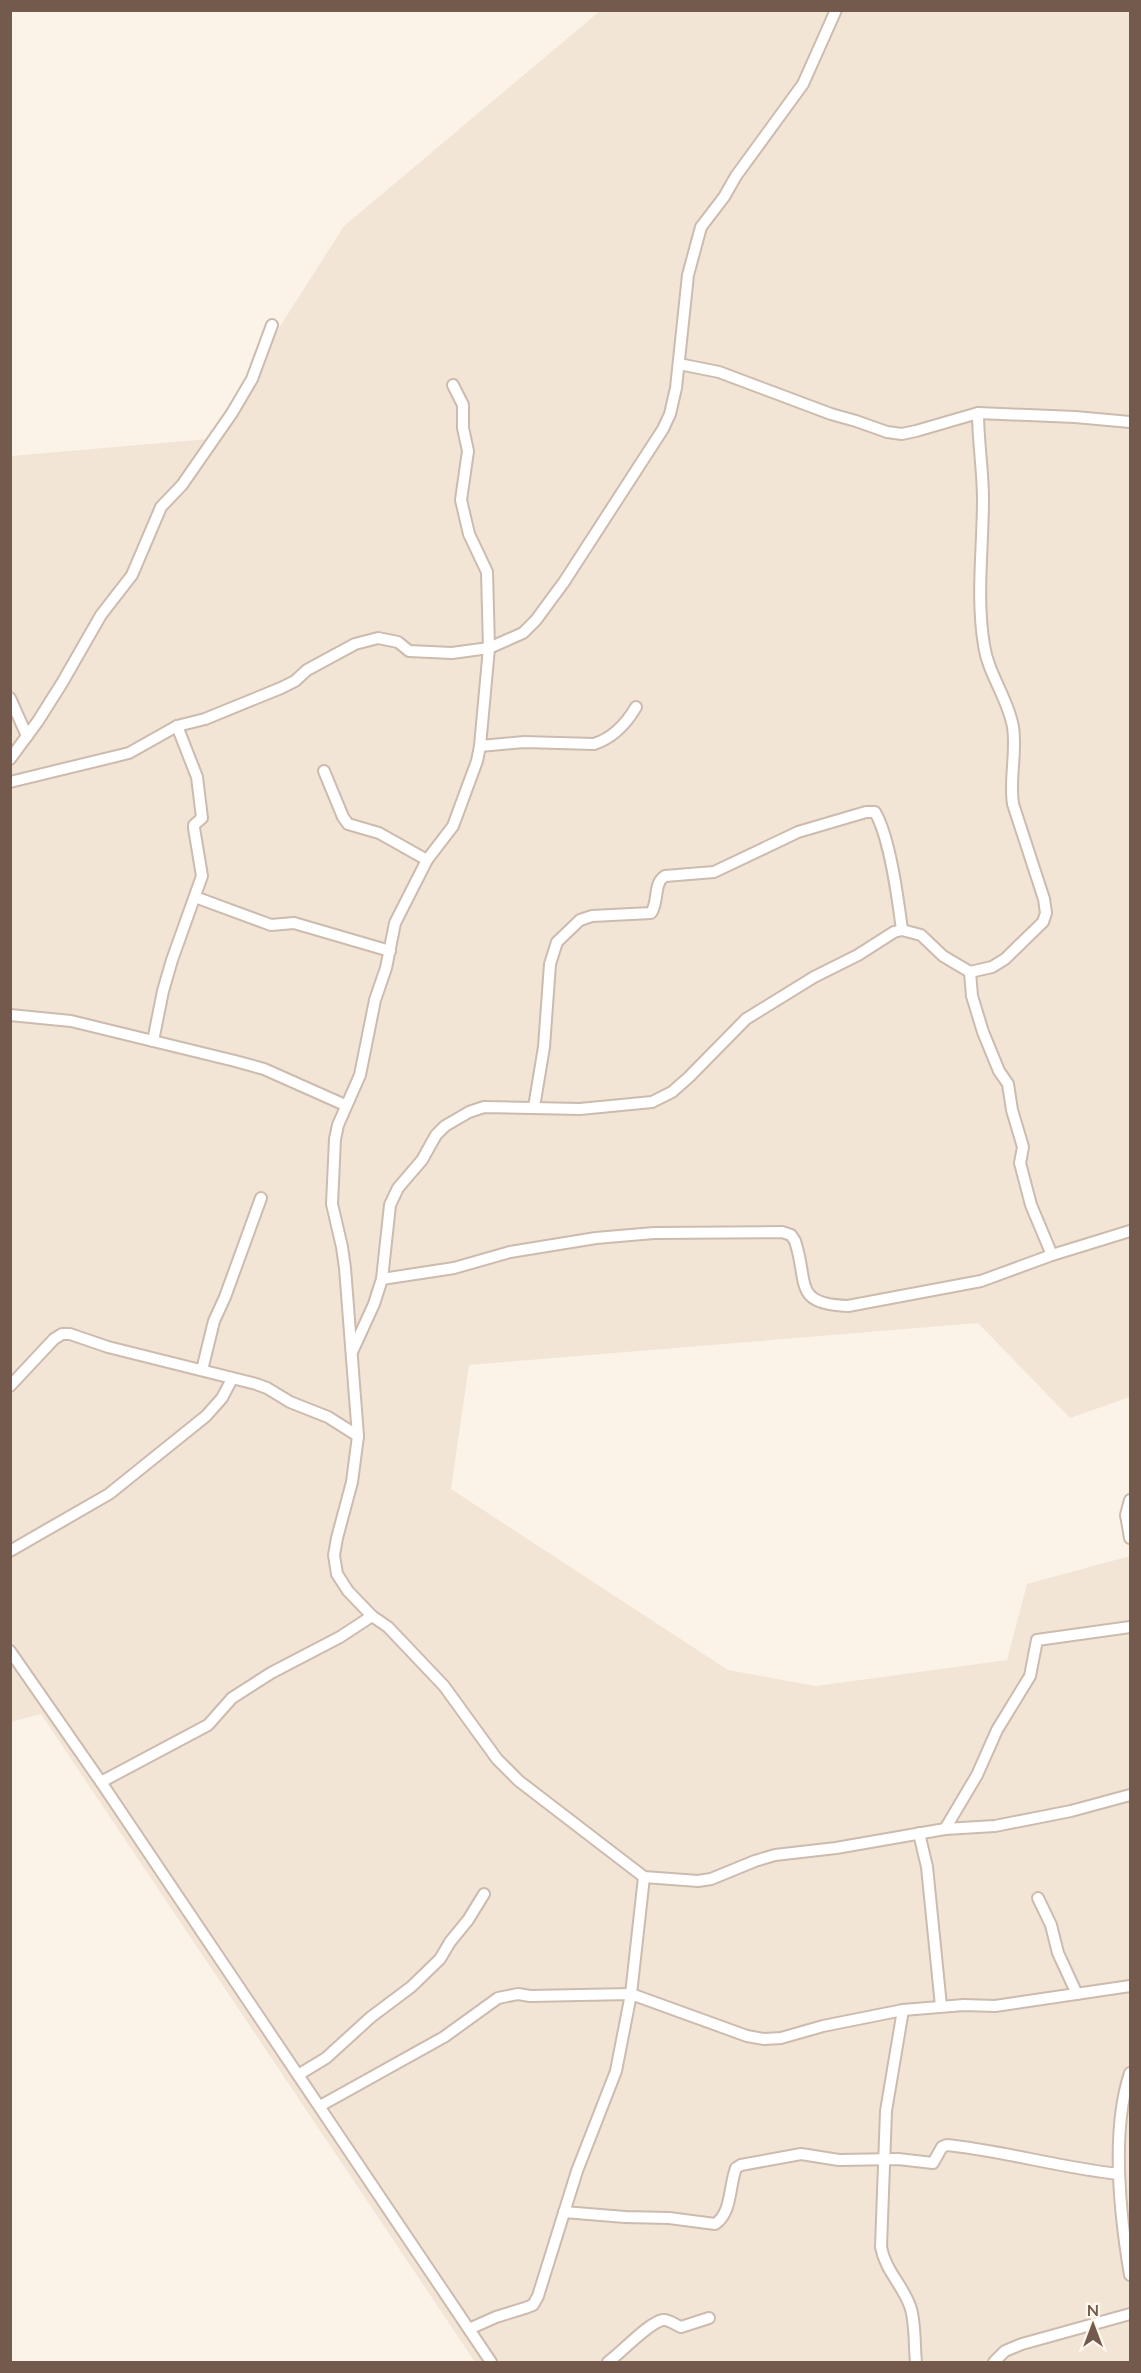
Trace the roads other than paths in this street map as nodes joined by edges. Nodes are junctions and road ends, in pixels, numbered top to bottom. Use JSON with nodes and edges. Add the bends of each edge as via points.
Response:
{"nodes":[{"id":1,"x":836,"y":10,"type":"edge"},
{"id":2,"x":272,"y":325,"type":"dead end"},
{"id":3,"x":679,"y":364,"type":"junction"},
{"id":4,"x":453,"y":385,"type":"dead end"},
{"id":5,"x":978,"y":413,"type":"junction"},
{"id":6,"x":1131,"y":422,"type":"edge"},
{"id":7,"x":489,"y":648,"type":"junction"},
{"id":8,"x":10,"y":698,"type":"edge"},
{"id":9,"x":636,"y":707,"type":"dead end"},
{"id":10,"x":177,"y":726,"type":"junction"},
{"id":11,"x":27,"y":736,"type":"junction"},
{"id":12,"x":480,"y":746,"type":"junction"},
{"id":13,"x":10,"y":759,"type":"edge"},
{"id":14,"x":324,"y":771,"type":"dead end"},
{"id":15,"x":10,"y":782,"type":"edge"},
{"id":16,"x":427,"y":860,"type":"junction"},
{"id":17,"x":195,"y":897,"type":"junction"},
{"id":18,"x":902,"y":930,"type":"junction"},
{"id":19,"x":390,"y":951,"type":"junction"},
{"id":20,"x":970,"y":972,"type":"junction"},
{"id":21,"x":10,"y":1015,"type":"edge"},
{"id":22,"x":153,"y":1041,"type":"junction"},
{"id":23,"x":345,"y":1105,"type":"junction"},
{"id":24,"x":534,"y":1107,"type":"junction"},
{"id":25,"x":261,"y":1198,"type":"dead end"},
{"id":26,"x":1131,"y":1231,"type":"edge"},
{"id":27,"x":1052,"y":1255,"type":"junction"},
{"id":28,"x":382,"y":1279,"type":"junction"},
{"id":29,"x":352,"y":1352,"type":"junction"},
{"id":30,"x":202,"y":1370,"type":"junction"},
{"id":31,"x":232,"y":1379,"type":"junction"},
{"id":32,"x":10,"y":1386,"type":"edge"},
{"id":33,"x":358,"y":1436,"type":"junction"},
{"id":34,"x":1131,"y":1500,"type":"edge"},
{"id":35,"x":1131,"y":1538,"type":"edge"},
{"id":36,"x":10,"y":1551,"type":"edge"},
{"id":37,"x":372,"y":1616,"type":"junction"},
{"id":38,"x":1131,"y":1627,"type":"edge"},
{"id":39,"x":10,"y":1651,"type":"edge"},
{"id":40,"x":101,"y":1782,"type":"junction"},
{"id":41,"x":1131,"y":1796,"type":"edge"},
{"id":42,"x":945,"y":1829,"type":"junction"},
{"id":43,"x":920,"y":1833,"type":"junction"},
{"id":44,"x":645,"y":1877,"type":"junction"},
{"id":45,"x":483,"y":1894,"type":"dead end"},
{"id":46,"x":1038,"y":1898,"type":"dead end"},
{"id":47,"x":1131,"y":1986,"type":"edge"},
{"id":48,"x":631,"y":1994,"type":"junction"},
{"id":49,"x":1077,"y":1995,"type":"junction"},
{"id":50,"x":941,"y":2006,"type":"junction"},
{"id":51,"x":903,"y":2010,"type":"junction"},
{"id":52,"x":1131,"y":2073,"type":"edge"},
{"id":53,"x":298,"y":2074,"type":"junction"},
{"id":54,"x":320,"y":2106,"type":"junction"},
{"id":55,"x":884,"y":2161,"type":"junction"},
{"id":56,"x":1119,"y":2174,"type":"junction"},
{"id":57,"x":564,"y":2212,"type":"junction"},
{"id":58,"x":1131,"y":2275,"type":"edge"},
{"id":59,"x":1131,"y":2314,"type":"edge"},
{"id":60,"x":709,"y":2318,"type":"dead end"},
{"id":61,"x":469,"y":2329,"type":"junction"},
{"id":62,"x":491,"y":2362,"type":"edge"},
{"id":63,"x":609,"y":2362,"type":"edge"},
{"id":64,"x":916,"y":2362,"type":"edge"},
{"id":65,"x":994,"y":2362,"type":"edge"}],
"edges":[{"from":1,"to":3,"type":"street","via":[[803,84],[701,227],[688,275]]},
{"from":2,"to":11,"type":"street","via":[[252,379],[232,413],[182,485],[161,507],[132,575],[101,615]]},
{"from":3,"to":5,"type":"street","via":[[719,372],[887,432],[902,434]]},
{"from":3,"to":7,"type":"street","via":[[670,414],[663,429],[564,582],[523,633]]},
{"from":4,"to":7,"type":"street","via":[[463,405],[468,451],[461,500],[469,534],[487,572]]},
{"from":5,"to":6,"type":"street"},
{"from":5,"to":20,"type":"street","via":[[984,644],[1013,728],[1013,804],[1046,912],[1043,922],[1005,959]]},
{"from":7,"to":10,"type":"street","via":[[452,653],[409,651],[398,642],[378,638],[355,644],[281,688],[205,719]]},
{"from":7,"to":12,"type":"street"},
{"from":8,"to":11,"type":"street"},
{"from":9,"to":12,"type":"street","via":[[613,734],[594,744],[524,742]]},
{"from":10,"to":15,"type":"street","via":[[129,753]]},
{"from":10,"to":17,"type":"street","via":[[194,766],[202,818],[194,825],[203,870]]},
{"from":11,"to":13,"type":"street"},
{"from":12,"to":16,"type":"street","via":[[453,826]]},
{"from":14,"to":16,"type":"street","via":[[348,824],[379,833]]},
{"from":16,"to":19,"type":"street","via":[[395,923]]},
{"from":17,"to":19,"type":"street","via":[[271,926],[294,923]]},
{"from":17,"to":22,"type":"street","via":[[163,991]]},
{"from":18,"to":20,"type":"street","via":[[921,935]]},
{"from":18,"to":24,"type":"street","via":[[746,1019],[672,1092],[652,1102],[580,1109]]},
{"from":18,"to":24,"type":"street","via":[[897,891],[875,812],[798,832],[714,872],[660,878],[651,913],[592,916],[580,920],[557,942],[550,963],[544,1047]]},
{"from":19,"to":23,"type":"street","via":[[375,1000],[360,1075]]},
{"from":20,"to":27,"type":"street","via":[[972,996],[983,1032],[1008,1084],[1023,1147],[1020,1163],[1031,1204]]},
{"from":21,"to":22,"type":"street","via":[[71,1021]]},
{"from":22,"to":23,"type":"street","via":[[264,1069]]},
{"from":23,"to":29,"type":"street","via":[[335,1139],[332,1204],[342,1247]]},
{"from":24,"to":28,"type":"street","via":[[484,1107],[469,1112],[436,1135],[422,1160],[398,1188],[390,1206]]},
{"from":25,"to":30,"type":"street","via":[[214,1321]]},
{"from":26,"to":27,"type":"street"},
{"from":27,"to":28,"type":"street","via":[[961,1286],[848,1306],[815,1301],[807,1293],[795,1241],[782,1232],[654,1233],[596,1238]]},
{"from":28,"to":29,"type":"street"},
{"from":29,"to":33,"type":"street"},
{"from":30,"to":31,"type":"street"},
{"from":30,"to":32,"type":"street","via":[[62,1334]]},
{"from":31,"to":33,"type":"street","via":[[267,1388]]},
{"from":31,"to":36,"type":"street","via":[[206,1416],[109,1494]]},
{"from":33,"to":37,"type":"street","via":[[352,1482],[334,1556],[348,1591]]},
{"from":34,"to":35,"type":"street","via":[[1126,1515]]},
{"from":37,"to":40,"type":"street","via":[[238,1694],[208,1725]]},
{"from":37,"to":44,"type":"street","via":[[388,1627],[444,1686],[497,1759],[519,1781]]},
{"from":38,"to":42,"type":"street","via":[[1037,1640],[1030,1676]]},
{"from":39,"to":40,"type":"street"},
{"from":40,"to":53,"type":"street"},
{"from":41,"to":42,"type":"street","via":[[1004,1824]]},
{"from":42,"to":43,"type":"street"},
{"from":43,"to":44,"type":"street","via":[[775,1855],[711,1880]]},
{"from":43,"to":50,"type":"street"},
{"from":44,"to":48,"type":"street"},
{"from":45,"to":53,"type":"street","via":[[440,1959],[326,2058]]},
{"from":46,"to":49,"type":"street"},
{"from":47,"to":49,"type":"street"},
{"from":48,"to":51,"type":"street","via":[[764,2039]]},
{"from":48,"to":54,"type":"street","via":[[508,1994],[444,2037]]},
{"from":48,"to":57,"type":"street","via":[[616,2072]]},
{"from":49,"to":50,"type":"street","via":[[996,2006]]},
{"from":50,"to":51,"type":"street"},
{"from":51,"to":55,"type":"street","via":[[889,2086]]},
{"from":52,"to":56,"type":"street","via":[[1125,2091]]},
{"from":53,"to":54,"type":"street"},
{"from":54,"to":61,"type":"street"},
{"from":55,"to":56,"type":"street","via":[[933,2163],[947,2145]]},
{"from":55,"to":57,"type":"street","via":[[792,2155],[741,2164],[736,2168],[722,2220],[715,2224]]},
{"from":55,"to":64,"type":"street","via":[[882,2253],[910,2307]]},
{"from":56,"to":58,"type":"street"},
{"from":57,"to":61,"type":"street","via":[[533,2304]]},
{"from":59,"to":65,"type":"street","via":[[1022,2344],[1005,2351]]},
{"from":60,"to":63,"type":"street","via":[[681,2327],[660,2320]]},
{"from":61,"to":62,"type":"street"}]}
